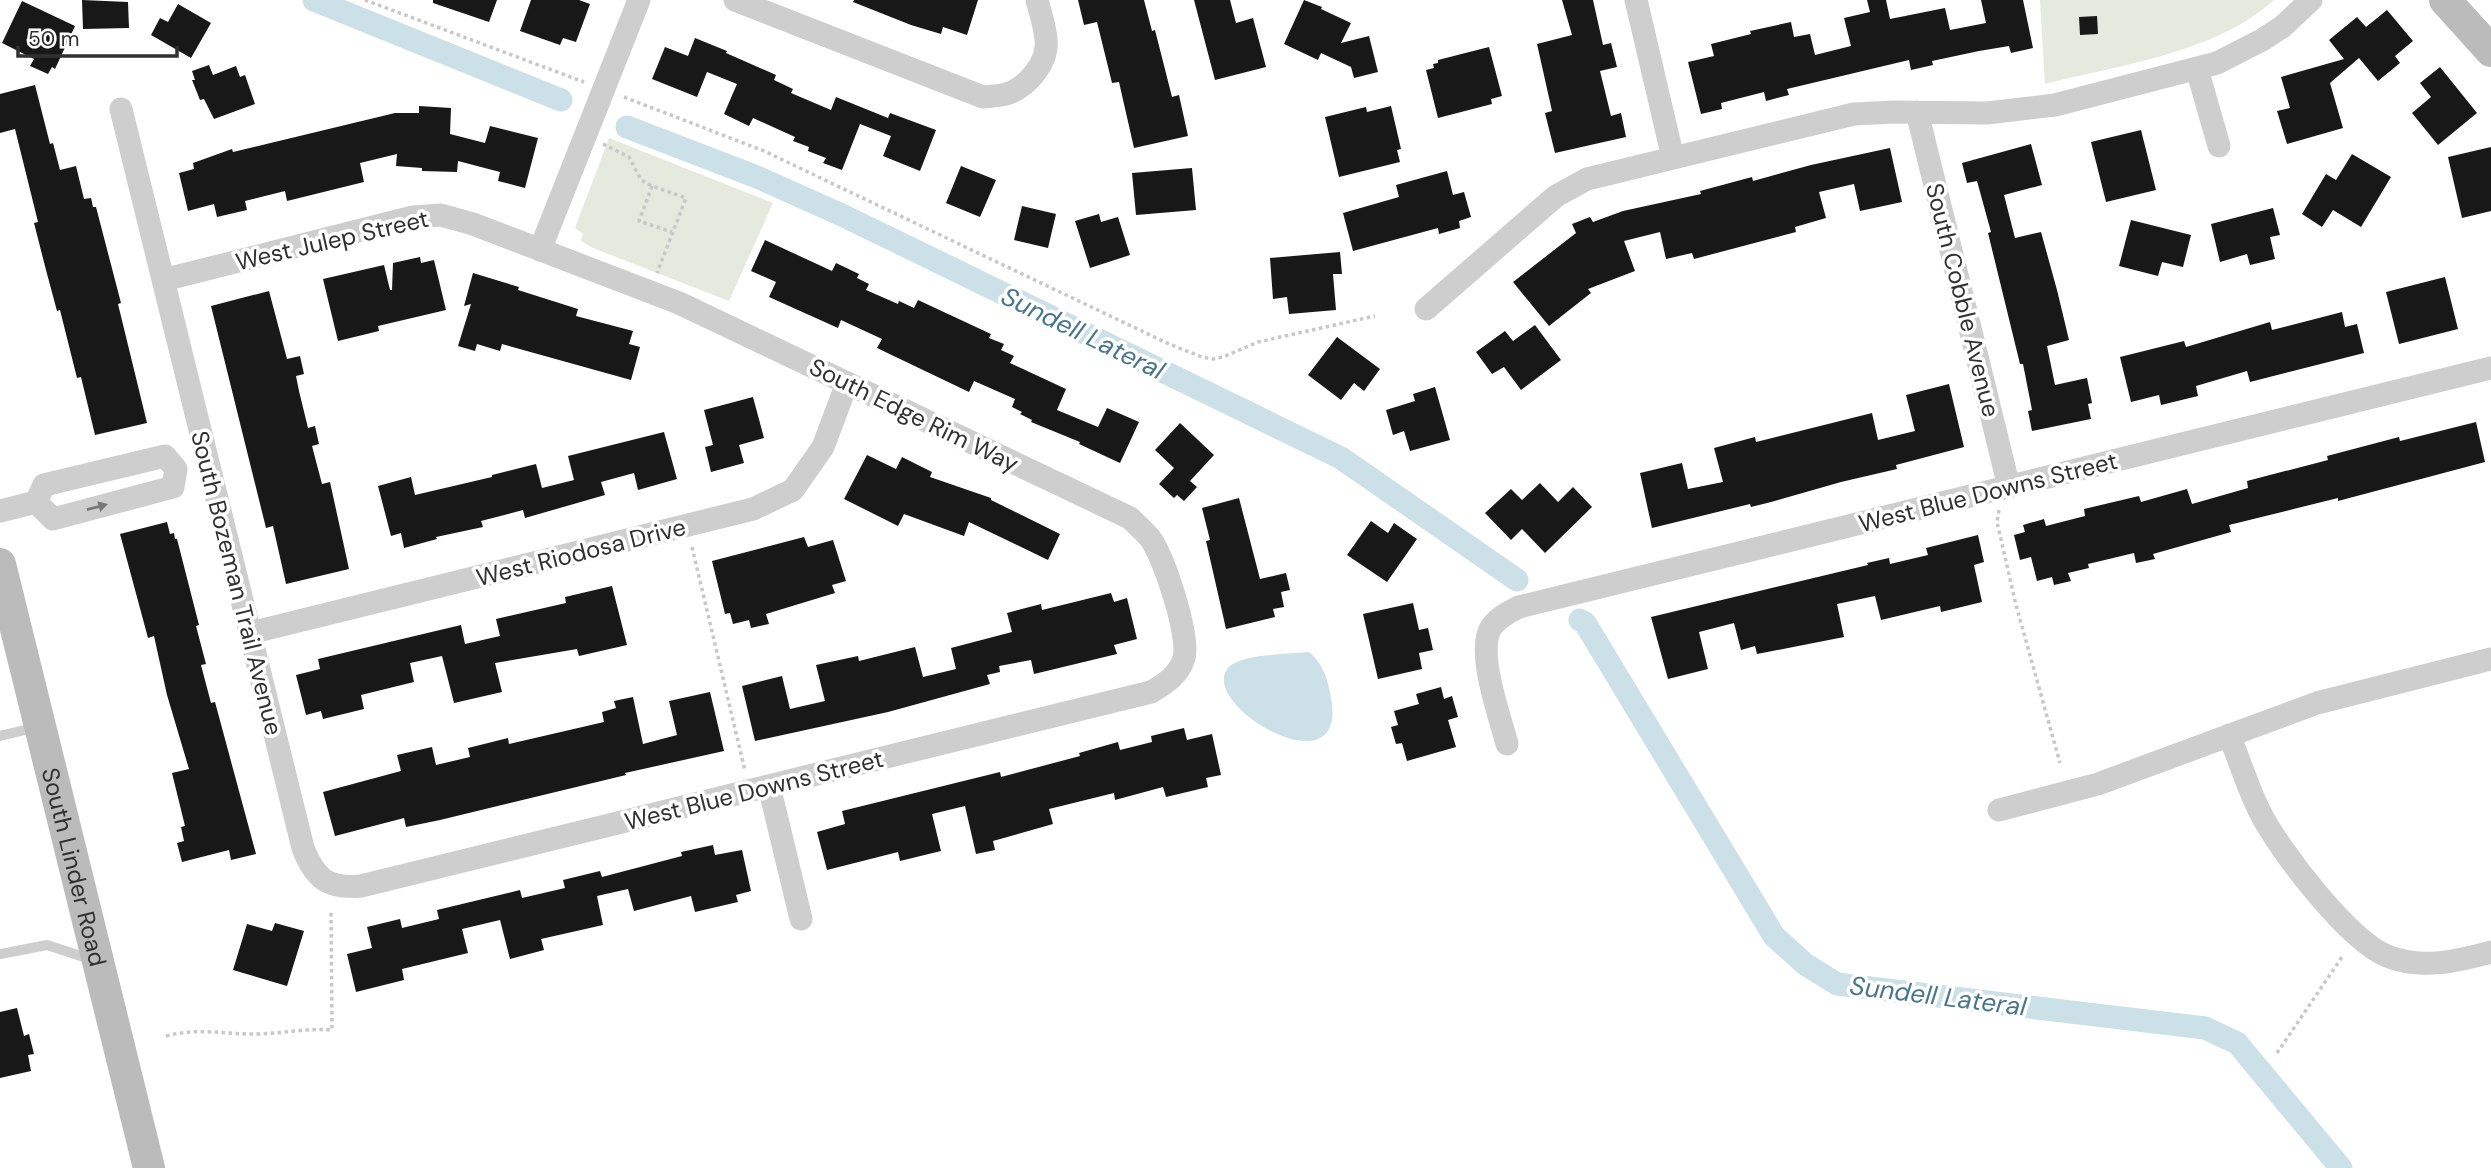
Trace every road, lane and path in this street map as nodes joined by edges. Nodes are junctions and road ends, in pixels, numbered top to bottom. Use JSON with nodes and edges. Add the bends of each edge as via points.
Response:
{"nodes":[{"id":1,"x":365,"y":0,"type":"edge"},
{"id":2,"x":639,"y":0,"type":"edge"},
{"id":3,"x":735,"y":0,"type":"edge"},
{"id":4,"x":1037,"y":0,"type":"edge"},
{"id":5,"x":1636,"y":0,"type":"edge"},
{"id":6,"x":2311,"y":0,"type":"edge"},
{"id":7,"x":2445,"y":0,"type":"edge"},
{"id":8,"x":2491,"y":51,"type":"edge"},
{"id":9,"x":2197,"y":69,"type":"junction"},
{"id":10,"x":604,"y":89,"type":"junction"},
{"id":11,"x":121,"y":109,"type":"dead end"},
{"id":12,"x":1917,"y":112,"type":"junction"},
{"id":13,"x":603,"y":144,"type":"dead end"},
{"id":14,"x":2218,"y":146,"type":"dead end"},
{"id":15,"x":1673,"y":158,"type":"junction"},
{"id":16,"x":652,"y":186,"type":"junction"},
{"id":17,"x":672,"y":232,"type":"junction"},
{"id":18,"x":540,"y":250,"type":"junction"},
{"id":19,"x":656,"y":275,"type":"dead end"},
{"id":20,"x":163,"y":279,"type":"junction"},
{"id":21,"x":1426,"y":309,"type":"dead end"},
{"id":22,"x":1375,"y":316,"type":"dead end"},
{"id":23,"x":2491,"y":368,"type":"edge"},
{"id":24,"x":847,"y":383,"type":"junction"},
{"id":25,"x":207,"y":461,"type":"junction"},
{"id":26,"x":176,"y":469,"type":"junction"},
{"id":27,"x":2004,"y":497,"type":"junction"},
{"id":28,"x":36,"y":502,"type":"junction"},
{"id":29,"x":0,"y":511,"type":"edge"},
{"id":30,"x":691,"y":545,"type":"dead end"},
{"id":31,"x":0,"y":564,"type":"edge"},
{"id":32,"x":250,"y":633,"type":"junction"},
{"id":33,"x":2491,"y":659,"type":"edge"},
{"id":34,"x":1178,"y":671,"type":"joint"},
{"id":35,"x":40,"y":726,"type":"junction"},
{"id":36,"x":2229,"y":735,"type":"junction"},
{"id":37,"x":0,"y":736,"type":"edge"},
{"id":38,"x":1507,"y":744,"type":"dead end"},
{"id":39,"x":2060,"y":763,"type":"dead end"},
{"id":40,"x":746,"y":772,"type":"dead end"},
{"id":41,"x":769,"y":786,"type":"junction"},
{"id":42,"x":1999,"y":810,"type":"dead end"},
{"id":43,"x":323,"y":880,"type":"joint"},
{"id":44,"x":331,"y":910,"type":"dead end"},
{"id":45,"x":802,"y":919,"type":"dead end"},
{"id":46,"x":2491,"y":952,"type":"edge"},
{"id":47,"x":0,"y":954,"type":"edge"},
{"id":48,"x":2342,"y":957,"type":"dead end"},
{"id":49,"x":99,"y":962,"type":"junction"},
{"id":50,"x":166,"y":1036,"type":"dead end"},
{"id":51,"x":2277,"y":1053,"type":"dead end"},
{"id":52,"x":149,"y":1168,"type":"edge"}],
"edges":[{"from":1,"to":10,"type":"path"},
{"from":2,"to":10,"type":"street"},
{"from":3,"to":4,"type":"street","via":[[983,97],[1023,86],[1036,71],[1047,41]]},
{"from":5,"to":15,"type":"street"},
{"from":6,"to":9,"type":"street","via":[[2262,40]]},
{"from":7,"to":8,"type":"street"},
{"from":9,"to":12,"type":"street","via":[[2021,111]]},
{"from":9,"to":14,"type":"street"},
{"from":10,"to":18,"type":"street"},
{"from":10,"to":22,"type":"path","via":[[764,151],[1202,358],[1223,357],[1258,342]]},
{"from":11,"to":20,"type":"street","name":"South Bozeman Trail Avenue"},
{"from":12,"to":15,"type":"street","via":[[1854,114]]},
{"from":12,"to":27,"type":"street","name":"South Cobble Avenue"},
{"from":13,"to":16,"type":"path","via":[[629,157],[641,180]]},
{"from":15,"to":21,"type":"street","via":[[1572,185]]},
{"from":16,"to":17,"type":"path","via":[[639,220]]},
{"from":16,"to":17,"type":"path","via":[[686,198]]},
{"from":17,"to":19,"type":"path"},
{"from":18,"to":20,"type":"street","name":"West Julep Street","via":[[441,215],[413,217]]},
{"from":18,"to":24,"type":"street","name":"South Edge Rim Way","via":[[679,303]]},
{"from":20,"to":25,"type":"street","name":"South Bozeman Trail Avenue"},
{"from":23,"to":27,"type":"street","name":"West Blue Downs Street"},
{"from":24,"to":32,"type":"street","name":"West Riodosa Drive","via":[[823,447],[793,490],[753,509]]},
{"from":24,"to":34,"type":"street","name":"South Edge Rim Way","via":[[1130,518],[1150,539],[1166,568],[1186,645]]},
{"from":25,"to":26,"type":"street"},
{"from":25,"to":32,"type":"street","name":"South Bozeman Trail Avenue"},
{"from":26,"to":28,"type":"street","via":[[165,456],[44,485]]},
{"from":28,"to":26,"type":"street","one_way":true,"via":[[53,519],[173,487]]},
{"from":27,"to":38,"type":"street","name":"West Blue Downs Street","via":[[1519,607],[1491,627],[1486,645]]},
{"from":27,"to":39,"type":"path","via":[[1997,522]]},
{"from":28,"to":29,"type":"street"},
{"from":30,"to":40,"type":"path"},
{"from":31,"to":35,"type":"street","name":"South Linder Road"},
{"from":32,"to":43,"type":"street","name":"South Bozeman Trail Avenue","via":[[303,848],[310,867]]},
{"from":33,"to":36,"type":"street","via":[[2317,702]]},
{"from":34,"to":41,"type":"street","name":"West Blue Downs Street","via":[[1151,692]]},
{"from":35,"to":37,"type":"lane"},
{"from":35,"to":49,"type":"street","name":"South Linder Road"},
{"from":36,"to":42,"type":"street","via":[[2098,784]]},
{"from":36,"to":46,"type":"street","via":[[2280,847],[2340,920],[2368,945],[2388,957],[2419,963],[2449,963]]},
{"from":41,"to":43,"type":"street","name":"West Blue Downs Street","via":[[361,886],[342,887]]},
{"from":41,"to":45,"type":"street"},
{"from":44,"to":50,"type":"path","via":[[332,1030],[261,1034],[202,1030]]},
{"from":47,"to":49,"type":"lane","via":[[47,945]]},
{"from":48,"to":51,"type":"path"},
{"from":49,"to":52,"type":"street","name":"South Linder Road"}]}
